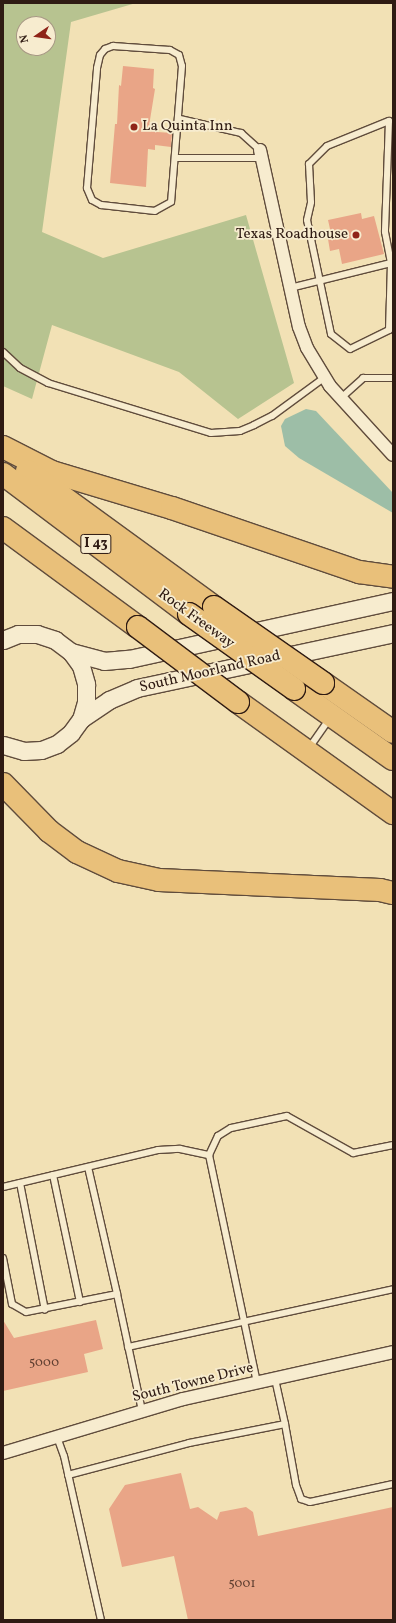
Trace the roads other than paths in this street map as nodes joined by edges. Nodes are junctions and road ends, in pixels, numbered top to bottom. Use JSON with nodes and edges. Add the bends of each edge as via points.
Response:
{"nodes":[{"id":1,"x":180,"y":119,"type":"junction"},
{"id":2,"x":261,"y":154,"type":"junction"},
{"id":3,"x":176,"y":158,"type":"junction"},
{"id":4,"x":385,"y":232,"type":"junction"},
{"id":5,"x":393,"y":232,"type":"edge"},
{"id":6,"x":391,"y":263,"type":"junction"},
{"id":7,"x":319,"y":281,"type":"junction"},
{"id":8,"x":290,"y":288,"type":"junction"},
{"id":9,"x":3,"y":352,"type":"edge"},
{"id":10,"x":324,"y":378,"type":"junction"},
{"id":11,"x":393,"y":378,"type":"edge"},
{"id":12,"x":341,"y":398,"type":"junction"},
{"id":13,"x":3,"y":447,"type":"edge"},
{"id":14,"x":3,"y":454,"type":"edge"},
{"id":15,"x":393,"y":455,"type":"edge"},
{"id":16,"x":3,"y":474,"type":"edge"},
{"id":17,"x":3,"y":528,"type":"edge"},
{"id":18,"x":393,"y":577,"type":"edge"},
{"id":19,"x":393,"y":601,"type":"edge"},
{"id":20,"x":393,"y":633,"type":"edge"},
{"id":21,"x":3,"y":640,"type":"edge"},
{"id":22,"x":71,"y":652,"type":"junction"},
{"id":23,"x":332,"y":716,"type":"junction"},
{"id":24,"x":81,"y":719,"type":"junction"},
{"id":25,"x":393,"y":732,"type":"edge"},
{"id":26,"x":3,"y":745,"type":"edge"},
{"id":27,"x":307,"y":751,"type":"junction"},
{"id":28,"x":393,"y":759,"type":"edge"},
{"id":29,"x":3,"y":766,"type":"edge"},
{"id":30,"x":3,"y":784,"type":"edge"},
{"id":31,"x":28,"y":810,"type":"junction"},
{"id":32,"x":393,"y":813,"type":"edge"},
{"id":33,"x":393,"y":893,"type":"edge"},
{"id":34,"x":393,"y":1145,"type":"edge"},
{"id":35,"x":209,"y":1155,"type":"junction"},
{"id":36,"x":88,"y":1167,"type":"junction"},
{"id":37,"x":54,"y":1175,"type":"junction"},
{"id":38,"x":20,"y":1183,"type":"junction"},
{"id":39,"x":3,"y":1187,"type":"edge"},
{"id":40,"x":3,"y":1258,"type":"edge"},
{"id":41,"x":393,"y":1289,"type":"edge"},
{"id":42,"x":117,"y":1294,"type":"junction"},
{"id":43,"x":80,"y":1302,"type":"junction"},
{"id":44,"x":45,"y":1310,"type":"junction"},
{"id":45,"x":244,"y":1322,"type":"junction"},
{"id":46,"x":128,"y":1348,"type":"junction"},
{"id":47,"x":393,"y":1352,"type":"edge"},
{"id":48,"x":275,"y":1379,"type":"junction"},
{"id":49,"x":257,"y":1383,"type":"junction"},
{"id":50,"x":142,"y":1411,"type":"junction"},
{"id":51,"x":285,"y":1424,"type":"junction"},
{"id":52,"x":57,"y":1437,"type":"junction"},
{"id":53,"x":3,"y":1453,"type":"edge"},
{"id":54,"x":68,"y":1475,"type":"junction"},
{"id":55,"x":393,"y":1484,"type":"edge"},
{"id":56,"x":101,"y":1620,"type":"edge"}],
"edges":[{"from":1,"to":2,"type":"lane","via":[[241,133]]},
{"from":1,"to":3,"type":"lane"},
{"from":1,"to":3,"type":"lane","via":[[182,66],[179,55],[163,49],[113,46],[105,49],[100,55],[97,74],[87,188],[92,200],[100,205],[155,211],[171,202]]},
{"from":2,"to":3,"type":"lane"},
{"from":2,"to":8,"type":"street"},
{"from":4,"to":5,"type":"lane"},
{"from":4,"to":6,"type":"lane"},
{"from":4,"to":7,"type":"lane","via":[[389,121],[327,146],[309,164],[311,202],[307,220]]},
{"from":6,"to":7,"type":"lane"},
{"from":6,"to":7,"type":"lane","via":[[389,330],[350,349],[331,334]]},
{"from":7,"to":8,"type":"lane"},
{"from":8,"to":10,"type":"street","via":[[299,327],[310,355]]},
{"from":9,"to":10,"type":"lane","via":[[20,368],[48,383],[211,433],[240,430],[260,422]]},
{"from":10,"to":12,"type":"street"},
{"from":11,"to":12,"type":"lane","via":[[363,378]]},
{"from":12,"to":15,"type":"street"},
{"from":13,"to":18,"type":"highway","via":[[52,472],[172,508],[359,572]]},
{"from":14,"to":25,"type":"highway","bridge":true,"via":[[214,607]]},
{"from":16,"to":23,"type":"highway","name":"Rock Freeway","number":"I 43","bridge":true,"via":[[189,614]]},
{"from":17,"to":27,"type":"highway","bridge":true},
{"from":19,"to":22,"type":"main road","name":"South Moorland Road","via":[[129,659],[104,661]]},
{"from":20,"to":24,"type":"main road","name":"South Moorland Road","via":[[137,688],[109,700]]},
{"from":21,"to":22,"type":"main road","via":[[18,634],[37,634],[55,640]]},
{"from":22,"to":24,"type":"main road","via":[[81,666],[86,684],[86,702]]},
{"from":23,"to":27,"type":"lane"},
{"from":23,"to":28,"type":"highway","name":"Rock Freeway","number":"I 43"},
{"from":24,"to":26,"type":"main road","via":[[71,733],[57,744],[41,750],[24,751]]},
{"from":27,"to":32,"type":"highway"},
{"from":29,"to":31,"type":"highway"},
{"from":30,"to":31,"type":"highway"},
{"from":31,"to":33,"type":"highway","via":[[49,832],[77,852],[118,871],[159,880],[380,890]]},
{"from":34,"to":35,"type":"lane","via":[[353,1153],[287,1116],[230,1128],[218,1136]]},
{"from":35,"to":36,"type":"lane","via":[[180,1149],[158,1150]]},
{"from":35,"to":45,"type":"lane"},
{"from":36,"to":37,"type":"lane"},
{"from":36,"to":42,"type":"lane"},
{"from":37,"to":38,"type":"lane"},
{"from":37,"to":43,"type":"lane"},
{"from":38,"to":39,"type":"lane"},
{"from":38,"to":44,"type":"lane"},
{"from":40,"to":44,"type":"lane","via":[[12,1304],[26,1312]]},
{"from":41,"to":45,"type":"lane"},
{"from":42,"to":43,"type":"lane"},
{"from":42,"to":46,"type":"lane"},
{"from":43,"to":44,"type":"lane"},
{"from":45,"to":46,"type":"lane"},
{"from":45,"to":49,"type":"lane"},
{"from":46,"to":50,"type":"lane"},
{"from":47,"to":48,"type":"street","name":"South Towne Drive"},
{"from":48,"to":49,"type":"street","name":"South Towne Drive"},
{"from":48,"to":51,"type":"lane"},
{"from":49,"to":50,"type":"street","name":"South Towne Drive"},
{"from":50,"to":52,"type":"street","name":"South Towne Drive"},
{"from":51,"to":54,"type":"lane","via":[[189,1443]]},
{"from":51,"to":55,"type":"lane","via":[[301,1499],[310,1502]]},
{"from":52,"to":53,"type":"street","name":"South Towne Drive"},
{"from":52,"to":54,"type":"lane"},
{"from":54,"to":56,"type":"lane"}]}
